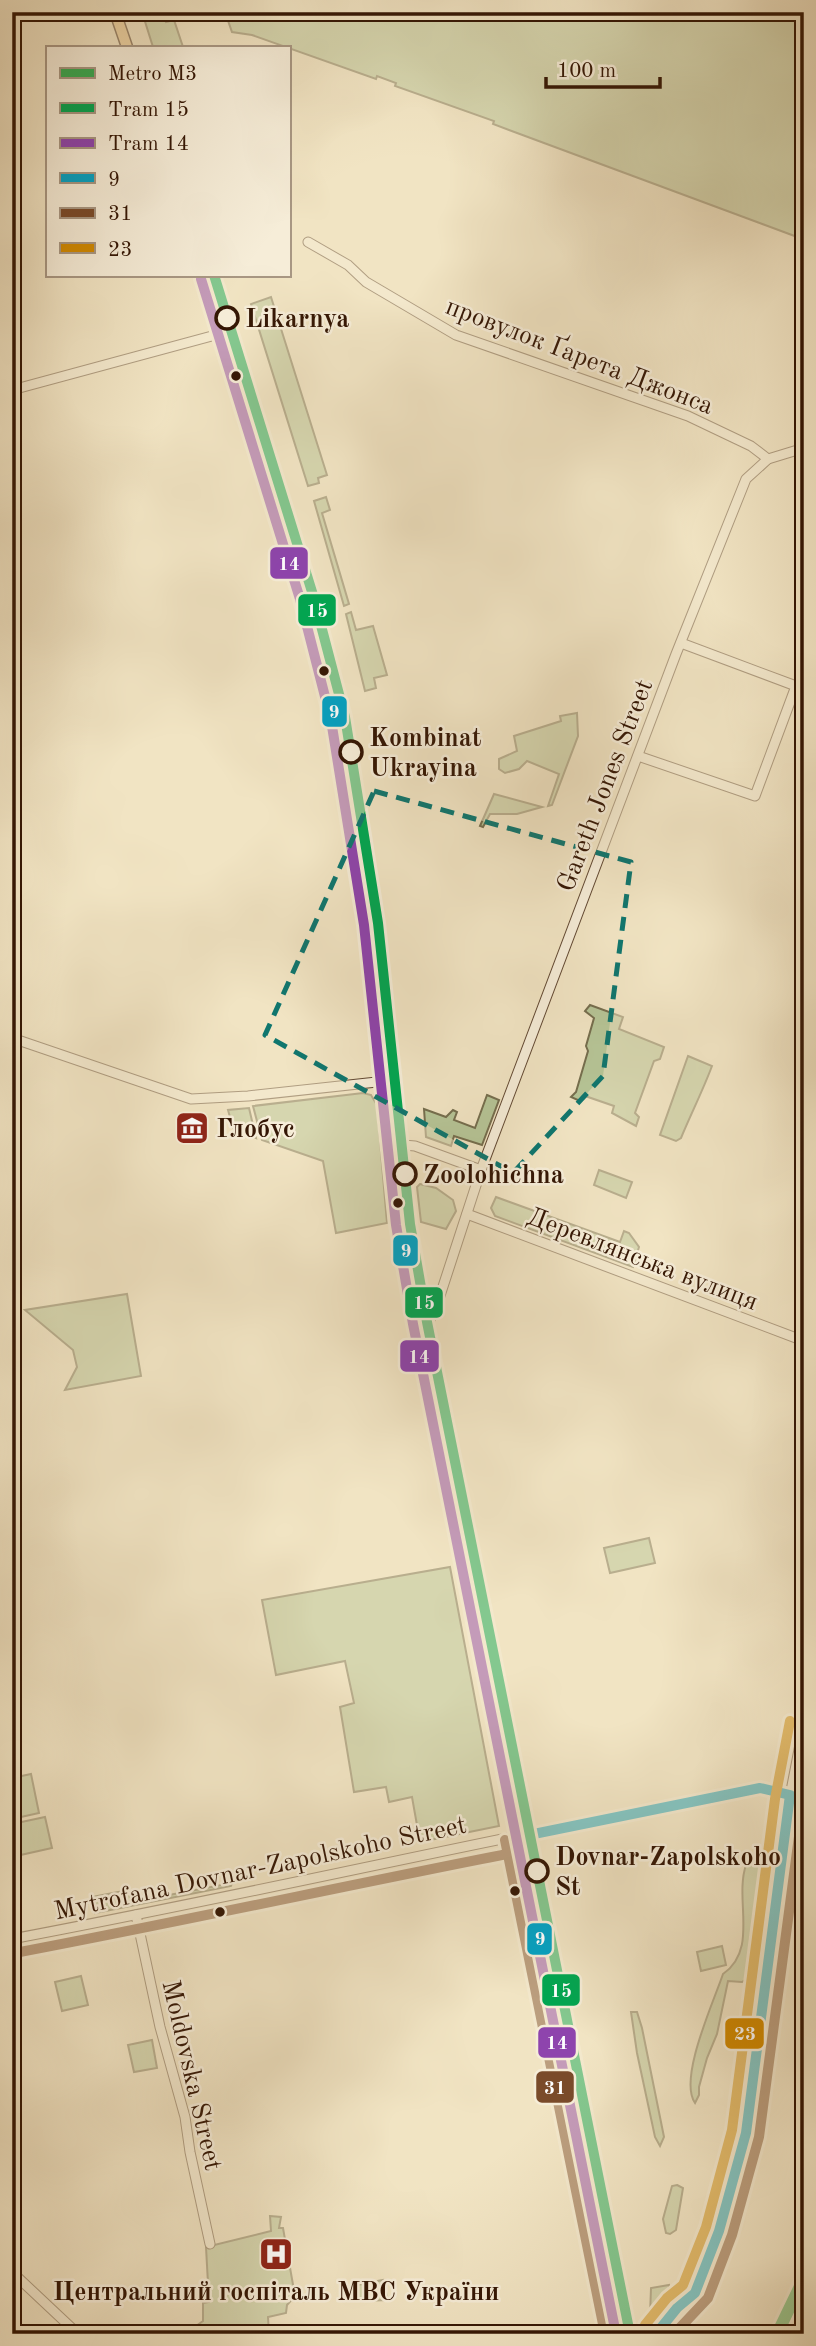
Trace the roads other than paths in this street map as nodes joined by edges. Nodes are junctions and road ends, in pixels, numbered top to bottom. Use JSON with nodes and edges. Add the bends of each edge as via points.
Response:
{"nodes":[{"id":1,"x":116,"y":13,"type":"edge"},
{"id":2,"x":127,"y":46,"type":"edge"},
{"id":3,"x":308,"y":242,"type":"dead end"},
{"id":4,"x":204,"y":276,"type":"edge"},
{"id":5,"x":223,"y":333,"type":"junction"},
{"id":6,"x":12,"y":390,"type":"edge"},
{"id":7,"x":804,"y":448,"type":"edge"},
{"id":8,"x":768,"y":459,"type":"junction"},
{"id":9,"x":681,"y":643,"type":"junction"},
{"id":10,"x":638,"y":757,"type":"junction"},
{"id":11,"x":12,"y":1038,"type":"edge"},
{"id":12,"x":386,"y":1081,"type":"junction"},
{"id":13,"x":392,"y":1144,"type":"junction"},
{"id":14,"x":481,"y":1170,"type":"junction"},
{"id":15,"x":467,"y":1214,"type":"junction"},
{"id":16,"x":419,"y":1328,"type":"junction"},
{"id":17,"x":804,"y":1341,"type":"edge"},
{"id":18,"x":804,"y":1724,"type":"edge"},
{"id":19,"x":790,"y":1795,"type":"junction"},
{"id":20,"x":804,"y":1798,"type":"edge"},
{"id":21,"x":519,"y":1836,"type":"junction"},
{"id":22,"x":136,"y":1915,"type":"junction"},
{"id":23,"x":12,"y":1939,"type":"edge"},
{"id":24,"x":210,"y":2244,"type":"dead end"},
{"id":25,"x":12,"y":2272,"type":"edge"},
{"id":26,"x":78,"y":2334,"type":"edge"},
{"id":27,"x":619,"y":2334,"type":"edge"},
{"id":28,"x":679,"y":2334,"type":"edge"}],
"edges":[{"from":1,"to":2,"type":"main road"},
{"from":3,"to":8,"type":"street","name":"провулок Ґарета Джонса","via":[[456,335],[688,416]]},
{"from":4,"to":5,"type":"main road"},
{"from":5,"to":6,"type":"street"},
{"from":5,"to":12,"type":"main road","via":[[305,598],[333,706],[361,870]]},
{"from":7,"to":8,"type":"street","name":"Gareth Jones Street"},
{"from":8,"to":9,"type":"street","name":"Gareth Jones Street","via":[[746,480]]},
{"from":9,"to":10,"type":"street","name":"Gareth Jones Street"},
{"from":9,"to":10,"type":"street","via":[[796,686],[755,796]]},
{"from":10,"to":14,"type":"street","name":"Gareth Jones Street"},
{"from":11,"to":12,"type":"street","via":[[191,1099]]},
{"from":12,"to":13,"type":"main road"},
{"from":13,"to":14,"type":"street","via":[[420,1147]]},
{"from":13,"to":16,"type":"main road"},
{"from":14,"to":15,"type":"street","name":"Gareth Jones Street"},
{"from":15,"to":16,"type":"street","name":"Gareth Jones Street","via":[[435,1311]]},
{"from":15,"to":17,"type":"street","name":"Деревлянська вулиця"},
{"from":16,"to":21,"type":"main road"},
{"from":18,"to":19,"type":"street"},
{"from":19,"to":20,"type":"street","name":"Mytrofana Dovnar-Zapolskoho Street"},
{"from":19,"to":21,"type":"street","name":"Mytrofana Dovnar-Zapolskoho Street","via":[[760,1788]]},
{"from":19,"to":28,"type":"street","via":[[746,2133],[719,2231]]},
{"from":21,"to":22,"type":"street","name":"Mytrofana Dovnar-Zapolskoho Street"},
{"from":21,"to":27,"type":"main road"},
{"from":22,"to":23,"type":"street","name":"Mytrofana Dovnar-Zapolskoho Street"},
{"from":22,"to":24,"type":"street","name":"Moldovska Street"},
{"from":25,"to":26,"type":"street"}]}
